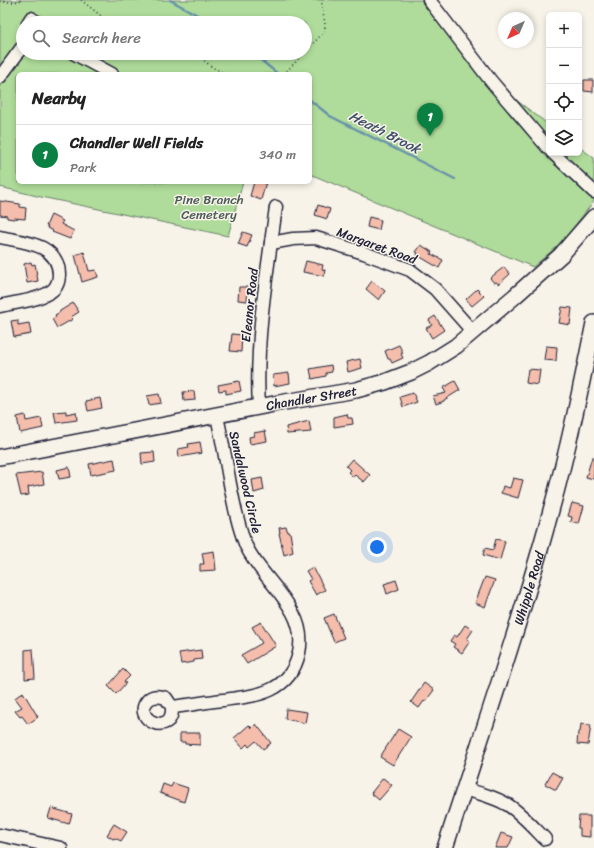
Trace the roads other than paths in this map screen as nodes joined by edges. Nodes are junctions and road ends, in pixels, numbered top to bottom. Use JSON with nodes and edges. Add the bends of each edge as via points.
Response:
{"nodes":[{"id":1,"x":429,"y":0,"type":"edge"},
{"id":2,"x":16,"y":55,"type":"edge"},
{"id":3,"x":86,"y":60,"type":"edge"},
{"id":4,"x":108,"y":72,"type":"edge"},
{"id":5,"x":0,"y":77,"type":"edge"},
{"id":6,"x":546,"y":145,"type":"edge"},
{"id":7,"x":555,"y":156,"type":"edge"},
{"id":8,"x":594,"y":192,"type":"edge"},
{"id":9,"x":276,"y":207,"type":"dead end"},
{"id":10,"x":594,"y":217,"type":"edge"},
{"id":11,"x":0,"y":237,"type":"edge"},
{"id":12,"x":594,"y":237,"type":"edge"},
{"id":13,"x":577,"y":238,"type":"junction"},
{"id":14,"x":271,"y":243,"type":"junction"},
{"id":15,"x":0,"y":306,"type":"edge"},
{"id":16,"x":594,"y":323,"type":"edge"},
{"id":17,"x":473,"y":332,"type":"junction"},
{"id":18,"x":259,"y":407,"type":"junction"},
{"id":19,"x":217,"y":416,"type":"junction"},
{"id":20,"x":0,"y":457,"type":"edge"},
{"id":21,"x":172,"y":707,"type":"dead end"},
{"id":22,"x":464,"y":788,"type":"junction"},
{"id":23,"x":0,"y":835,"type":"edge"},
{"id":24,"x":545,"y":839,"type":"dead end"},
{"id":25,"x":61,"y":848,"type":"edge"},
{"id":26,"x":444,"y":848,"type":"edge"}],
"edges":[{"from":1,"to":6,"type":"street","via":[[491,81]]},
{"from":2,"to":5,"type":"street"},
{"from":3,"to":4,"type":"street"},
{"from":7,"to":8,"type":"street"},
{"from":9,"to":14,"type":"street","name":"Eleanor Road"},
{"from":10,"to":13,"type":"main road","name":"Chandler Street"},
{"from":11,"to":15,"type":"street","via":[[48,250],[57,261],[59,276],[57,285],[50,293]]},
{"from":12,"to":13,"type":"main road"},
{"from":13,"to":17,"type":"main road","name":"Chandler Street"},
{"from":14,"to":17,"type":"street","name":"Margaret Road","via":[[316,238],[410,270],[435,289]]},
{"from":14,"to":18,"type":"street","name":"Eleanor Road","via":[[257,364]]},
{"from":16,"to":22,"type":"main road","name":"Whipple Road","via":[[580,394],[550,513],[498,688]]},
{"from":17,"to":18,"type":"main road","name":"Chandler Street","via":[[429,363],[385,382],[356,390]]},
{"from":18,"to":19,"type":"main road","name":"Chandler Street"},
{"from":19,"to":20,"type":"main road","name":"Chandler Street"},
{"from":19,"to":21,"type":"street","name":"Sandalwood Circle","via":[[240,530],[254,561],[298,622],[300,650],[289,675],[264,693]]},
{"from":22,"to":24,"type":"street","via":[[508,805]]},
{"from":22,"to":26,"type":"main road","name":"Whipple Road"},
{"from":23,"to":25,"type":"street"}]}
